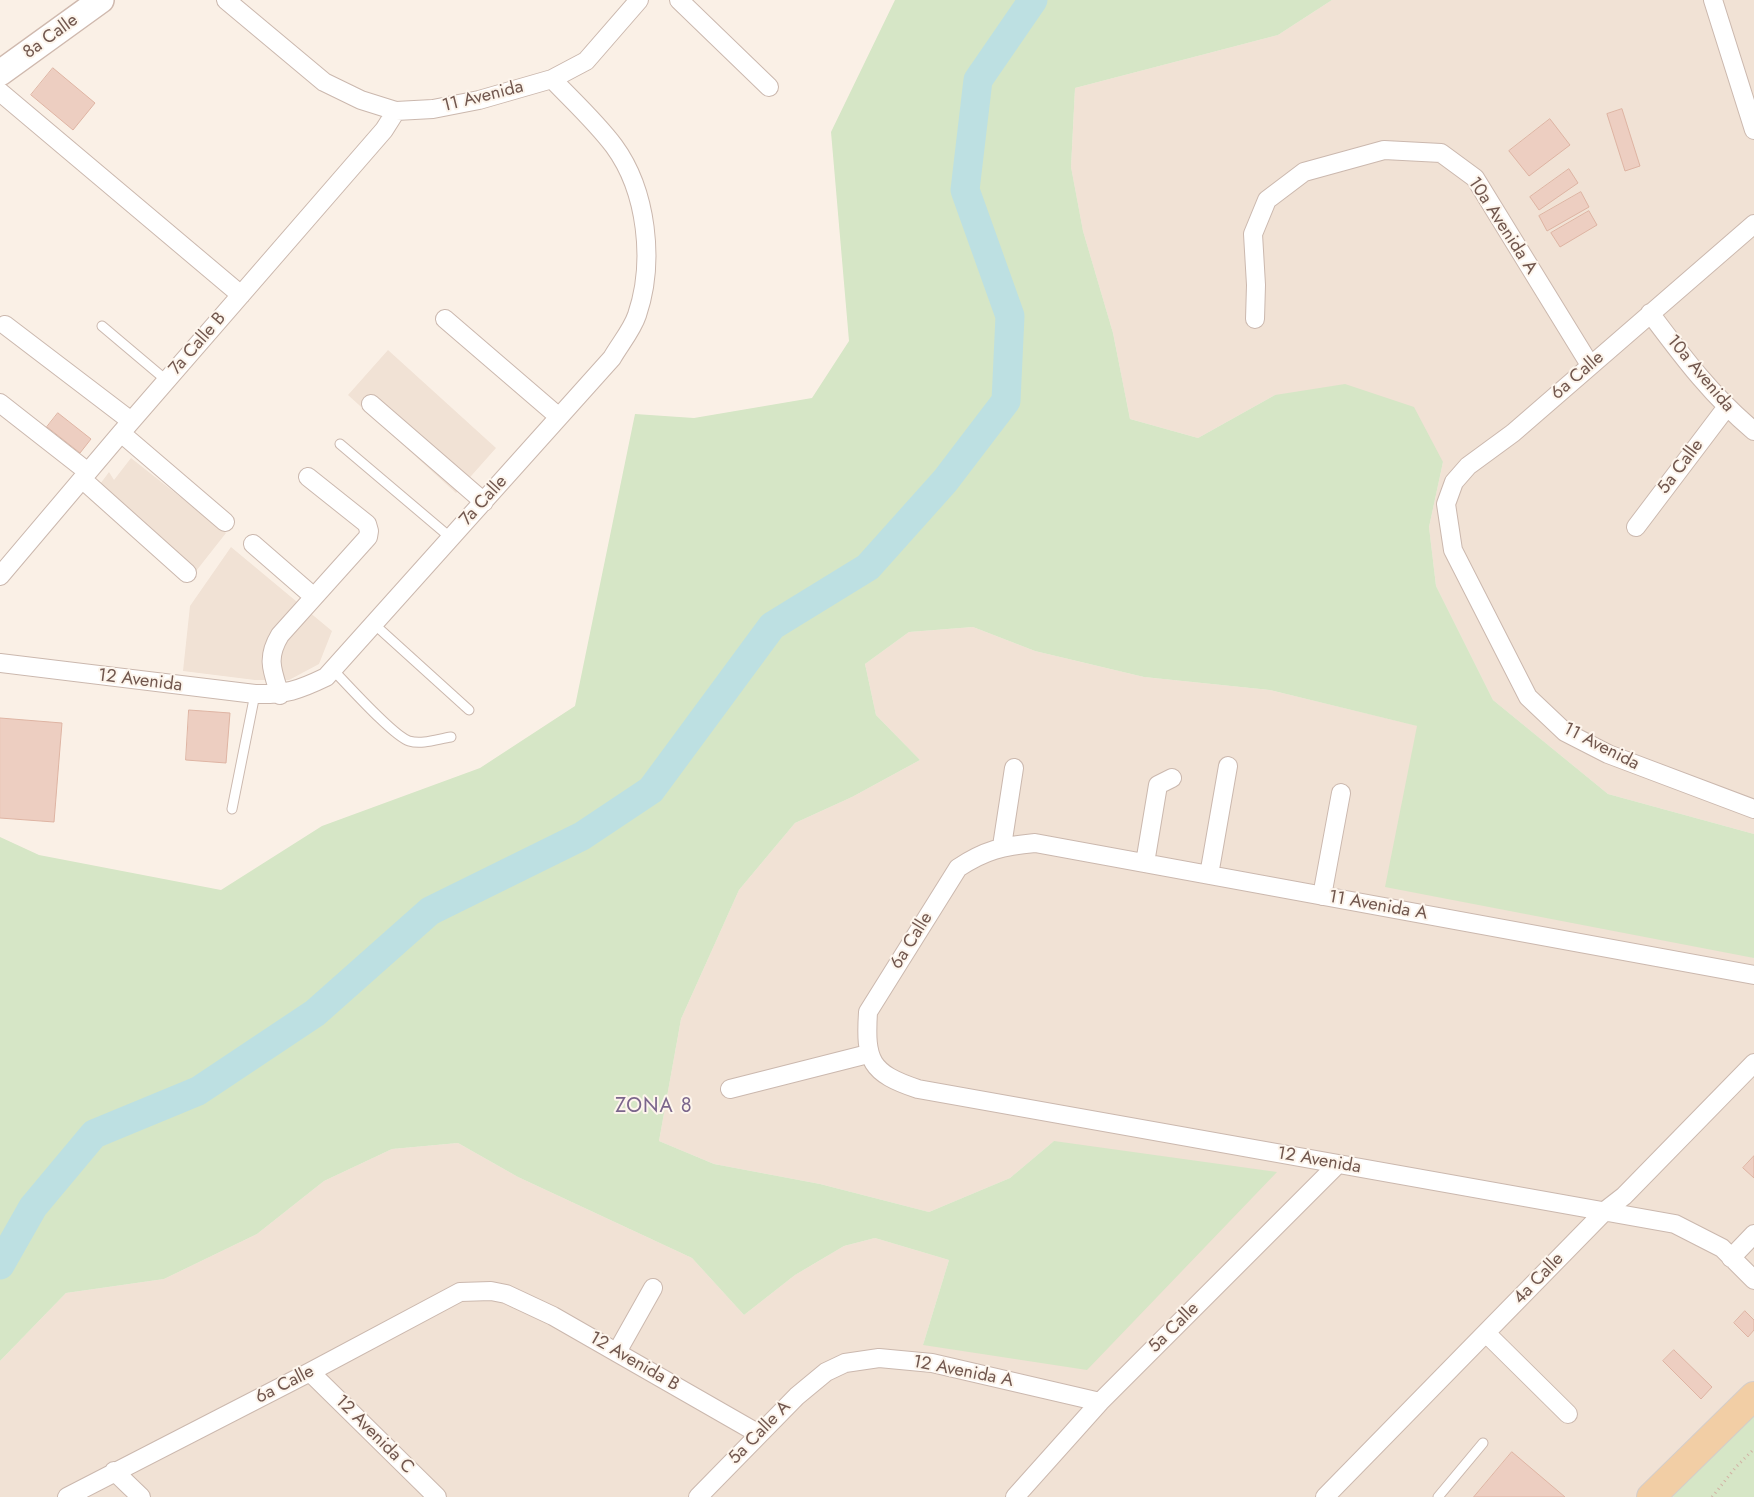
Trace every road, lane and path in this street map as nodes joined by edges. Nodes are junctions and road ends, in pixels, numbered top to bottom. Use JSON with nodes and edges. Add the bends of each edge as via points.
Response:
{"nodes":[{"id":1,"x":101,"y":0,"type":"edge"},
{"id":2,"x":226,"y":0,"type":"edge"},
{"id":3,"x":639,"y":0,"type":"edge"},
{"id":4,"x":679,"y":0,"type":"edge"},
{"id":5,"x":1713,"y":0,"type":"edge"},
{"id":6,"x":0,"y":73,"type":"edge"},
{"id":7,"x":552,"y":79,"type":"junction"},
{"id":8,"x":769,"y":87,"type":"dead end"},
{"id":9,"x":0,"y":92,"type":"edge"},
{"id":10,"x":396,"y":111,"type":"junction"},
{"id":11,"x":1754,"y":130,"type":"edge"},
{"id":12,"x":1754,"y":224,"type":"edge"},
{"id":13,"x":241,"y":295,"type":"junction"},
{"id":14,"x":1650,"y":313,"type":"junction"},
{"id":15,"x":445,"y":319,"type":"dead end"},
{"id":16,"x":1255,"y":319,"type":"dead end"},
{"id":17,"x":6,"y":325,"type":"dead end"},
{"id":18,"x":102,"y":326,"type":"dead end"},
{"id":19,"x":1590,"y":365,"type":"junction"},
{"id":20,"x":166,"y":380,"type":"junction"},
{"id":21,"x":0,"y":403,"type":"edge"},
{"id":22,"x":371,"y":404,"type":"dead end"},
{"id":23,"x":1726,"y":408,"type":"junction"},
{"id":24,"x":559,"y":417,"type":"junction"},
{"id":25,"x":126,"y":427,"type":"junction"},
{"id":26,"x":1754,"y":431,"type":"edge"},
{"id":27,"x":340,"y":444,"type":"dead end"},
{"id":28,"x":85,"y":475,"type":"junction"},
{"id":29,"x":308,"y":477,"type":"dead end"},
{"id":30,"x":484,"y":502,"type":"junction"},
{"id":31,"x":225,"y":522,"type":"dead end"},
{"id":32,"x":1636,"y":527,"type":"dead end"},
{"id":33,"x":451,"y":538,"type":"junction"},
{"id":34,"x":253,"y":544,"type":"dead end"},
{"id":35,"x":1453,"y":550,"type":"joint"},
{"id":36,"x":187,"y":573,"type":"dead end"},
{"id":37,"x":0,"y":576,"type":"edge"},
{"id":38,"x":314,"y":597,"type":"junction"},
{"id":39,"x":374,"y":624,"type":"junction"},
{"id":40,"x":0,"y":664,"type":"edge"},
{"id":41,"x":333,"y":670,"type":"junction"},
{"id":42,"x":255,"y":694,"type":"junction"},
{"id":43,"x":280,"y":695,"type":"junction"},
{"id":44,"x":469,"y":710,"type":"dead end"},
{"id":45,"x":451,"y":737,"type":"dead end"},
{"id":46,"x":1228,"y":766,"type":"dead end"},
{"id":47,"x":1014,"y":768,"type":"dead end"},
{"id":48,"x":1172,"y":778,"type":"dead end"},
{"id":49,"x":1341,"y":793,"type":"dead end"},
{"id":50,"x":232,"y":809,"type":"dead end"},
{"id":51,"x":1754,"y":809,"type":"edge"},
{"id":52,"x":1002,"y":846,"type":"junction"},
{"id":53,"x":1145,"y":863,"type":"junction"},
{"id":54,"x":1209,"y":875,"type":"junction"},
{"id":55,"x":1322,"y":896,"type":"junction"},
{"id":56,"x":1754,"y":975,"type":"edge"},
{"id":57,"x":870,"y":1058,"type":"junction"},
{"id":58,"x":1754,"y":1063,"type":"edge"},
{"id":59,"x":730,"y":1089,"type":"dead end"},
{"id":60,"x":1337,"y":1165,"type":"junction"},
{"id":61,"x":1606,"y":1210,"type":"junction"},
{"id":62,"x":1754,"y":1234,"type":"edge"},
{"id":63,"x":1731,"y":1258,"type":"junction"},
{"id":64,"x":1754,"y":1280,"type":"edge"},
{"id":65,"x":653,"y":1288,"type":"dead end"},
{"id":66,"x":506,"y":1294,"type":"joint"},
{"id":67,"x":1486,"y":1333,"type":"junction"},
{"id":68,"x":616,"y":1352,"type":"junction"},
{"id":69,"x":310,"y":1372,"type":"junction"},
{"id":70,"x":826,"y":1372,"type":"joint"},
{"id":71,"x":1754,"y":1396,"type":"edge"},
{"id":72,"x":1100,"y":1402,"type":"junction"},
{"id":73,"x":1568,"y":1414,"type":"dead end"},
{"id":74,"x":759,"y":1434,"type":"junction"},
{"id":75,"x":1483,"y":1443,"type":"dead end"},
{"id":76,"x":1699,"y":1448,"type":"junction"},
{"id":77,"x":1754,"y":1449,"type":"edge"},
{"id":78,"x":114,"y":1471,"type":"junction"},
{"id":79,"x":67,"y":1497,"type":"edge"},
{"id":80,"x":141,"y":1497,"type":"edge"},
{"id":81,"x":437,"y":1497,"type":"edge"},
{"id":82,"x":698,"y":1497,"type":"edge"},
{"id":83,"x":1015,"y":1497,"type":"edge"},
{"id":84,"x":1326,"y":1497,"type":"edge"},
{"id":85,"x":1438,"y":1497,"type":"edge"},
{"id":86,"x":1651,"y":1497,"type":"edge"},
{"id":87,"x":1666,"y":1497,"type":"edge"},
{"id":88,"x":1712,"y":1497,"type":"edge"}],
"edges":[{"from":1,"to":6,"type":"street","name":"8a Calle"},
{"from":2,"to":10,"type":"street","name":"11 Avenida","via":[[324,82],[361,100]]},
{"from":3,"to":7,"type":"street","name":"11 Avenida","via":[[586,61]]},
{"from":4,"to":8,"type":"street"},
{"from":5,"to":11,"type":"street"},
{"from":7,"to":10,"type":"street","name":"11 Avenida","via":[[479,100],[433,109]]},
{"from":7,"to":24,"type":"street","name":"7a Calle","via":[[615,147],[638,193],[644,229],[645,272],[637,316],[612,358]]},
{"from":9,"to":13,"type":"street"},
{"from":10,"to":13,"type":"street","name":"7a Calle B","via":[[384,130]]},
{"from":12,"to":14,"type":"street","name":"6a Calle"},
{"from":13,"to":20,"type":"street","name":"7a Calle B"},
{"from":14,"to":19,"type":"street","name":"6a Calle"},
{"from":14,"to":23,"type":"street","name":"10a Avenida"},
{"from":15,"to":24,"type":"street"},
{"from":16,"to":19,"type":"street","name":"10a Avenida A","via":[[1253,234],[1267,200],[1304,172],[1384,150],[1442,153],[1475,178]]},
{"from":17,"to":25,"type":"street"},
{"from":18,"to":20,"type":"lane"},
{"from":19,"to":35,"type":"street","name":"6a Calle","via":[[1513,433],[1468,466],[1454,482],[1446,504]]},
{"from":20,"to":25,"type":"street","name":"7a Calle B"},
{"from":21,"to":28,"type":"street"},
{"from":22,"to":30,"type":"street"},
{"from":23,"to":26,"type":"street","name":"10a Avenida"},
{"from":23,"to":32,"type":"street","name":"5a Calle"},
{"from":24,"to":30,"type":"street","name":"7a Calle"},
{"from":25,"to":28,"type":"street","name":"7a Calle B"},
{"from":25,"to":31,"type":"street"},
{"from":27,"to":33,"type":"lane"},
{"from":28,"to":36,"type":"street"},
{"from":28,"to":37,"type":"street","name":"7a Calle B"},
{"from":29,"to":38,"type":"street","via":[[367,524],[369,531],[368,537]]},
{"from":30,"to":33,"type":"street","name":"7a Calle"},
{"from":33,"to":39,"type":"street","name":"7a Calle"},
{"from":34,"to":38,"type":"street"},
{"from":35,"to":51,"type":"street","name":"11 Avenida","via":[[1528,698],[1565,732],[1608,754]]},
{"from":38,"to":43,"type":"street","via":[[272,648],[272,669]]},
{"from":39,"to":41,"type":"street","name":"7a Calle"},
{"from":39,"to":44,"type":"lane"},
{"from":40,"to":42,"type":"street","name":"12 Avenida"},
{"from":41,"to":43,"type":"street","name":"7a Calle","via":[[319,681]]},
{"from":41,"to":45,"type":"lane","via":[[383,722],[407,741],[420,743]]},
{"from":42,"to":43,"type":"street","name":"12 Avenida"},
{"from":42,"to":50,"type":"lane"},
{"from":46,"to":54,"type":"street"},
{"from":47,"to":52,"type":"street"},
{"from":48,"to":53,"type":"street","via":[[1158,785]]},
{"from":49,"to":55,"type":"street"},
{"from":52,"to":53,"type":"street","name":"11 Avenida A","via":[[1035,843]]},
{"from":52,"to":57,"type":"street","name":"6a Calle","via":[[976,856],[958,868],[868,1012],[866,1039]]},
{"from":53,"to":54,"type":"street","name":"11 Avenida A"},
{"from":54,"to":55,"type":"street","name":"11 Avenida A"},
{"from":55,"to":56,"type":"street","name":"11 Avenida A"},
{"from":57,"to":59,"type":"street"},
{"from":57,"to":60,"type":"street","name":"12 Avenida","via":[[894,1081],[918,1089]]},
{"from":58,"to":61,"type":"street","name":"4a Calle","via":[[1624,1196]]},
{"from":60,"to":61,"type":"street","name":"12 Avenida"},
{"from":60,"to":72,"type":"street","name":"5a Calle"},
{"from":61,"to":63,"type":"street","name":"12 Avenida","via":[[1674,1224],[1722,1248]]},
{"from":61,"to":67,"type":"street","name":"4a Calle"},
{"from":62,"to":63,"type":"street"},
{"from":63,"to":64,"type":"street","name":"12 Avenida"},
{"from":65,"to":68,"type":"street"},
{"from":66,"to":68,"type":"street","name":"12 Avenida B"},
{"from":66,"to":69,"type":"street","name":"6a Calle","via":[[460,1292]]},
{"from":67,"to":73,"type":"street"},
{"from":67,"to":84,"type":"street","name":"4a Calle"},
{"from":68,"to":74,"type":"street","name":"12 Avenida B"},
{"from":69,"to":78,"type":"street","name":"6a Calle"},
{"from":69,"to":81,"type":"street","name":"12 Avenida C"},
{"from":70,"to":72,"type":"street","name":"12 Avenida A","via":[[845,1363],[879,1358],[923,1362]]},
{"from":70,"to":74,"type":"street","name":"5a Calle A"},
{"from":71,"to":76,"type":"main road"},
{"from":72,"to":83,"type":"street","name":"5a Calle"},
{"from":74,"to":82,"type":"street","name":"5a Calle A"},
{"from":75,"to":85,"type":"lane"},
{"from":76,"to":86,"type":"main road"},
{"from":76,"to":87,"type":"main road"},
{"from":77,"to":88,"type":"path"},
{"from":78,"to":79,"type":"street","name":"6a Calle"},
{"from":78,"to":80,"type":"street"}]}
